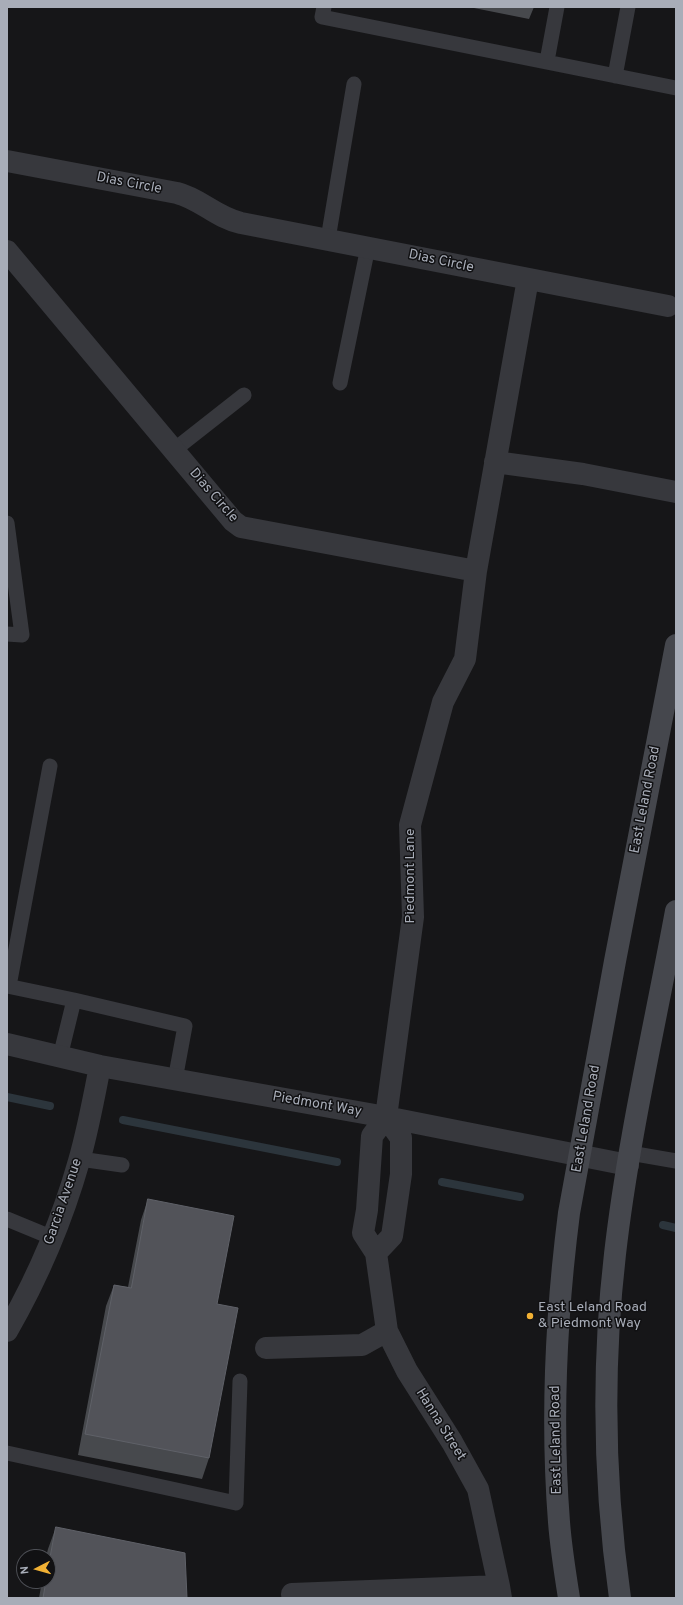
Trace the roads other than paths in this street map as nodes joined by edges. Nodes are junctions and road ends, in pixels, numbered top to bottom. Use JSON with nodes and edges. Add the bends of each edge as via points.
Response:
{"nodes":[{"id":1,"x":324,"y":7,"type":"edge"},
{"id":2,"x":558,"y":7,"type":"edge"},
{"id":3,"x":628,"y":7,"type":"edge"},
{"id":4,"x":546,"y":61,"type":"junction"},
{"id":5,"x":616,"y":76,"type":"junction"},
{"id":6,"x":354,"y":84,"type":"dead end"},
{"id":7,"x":676,"y":88,"type":"edge"},
{"id":8,"x":7,"y":161,"type":"edge"},
{"id":9,"x":328,"y":239,"type":"junction"},
{"id":10,"x":368,"y":247,"type":"junction"},
{"id":11,"x":7,"y":251,"type":"edge"},
{"id":12,"x":528,"y":280,"type":"junction"},
{"id":13,"x":668,"y":306,"type":"dead end"},
{"id":14,"x":340,"y":383,"type":"dead end"},
{"id":15,"x":244,"y":395,"type":"dead end"},
{"id":16,"x":174,"y":450,"type":"junction"},
{"id":17,"x":495,"y":462,"type":"junction"},
{"id":18,"x":676,"y":492,"type":"edge"},
{"id":19,"x":7,"y":523,"type":"edge"},
{"id":20,"x":476,"y":571,"type":"junction"},
{"id":21,"x":7,"y":634,"type":"edge"},
{"id":22,"x":676,"y":645,"type":"edge"},
{"id":23,"x":50,"y":766,"type":"dead end"},
{"id":24,"x":676,"y":911,"type":"edge"},
{"id":25,"x":8,"y":986,"type":"edge"},
{"id":26,"x":74,"y":1000,"type":"junction"},
{"id":27,"x":7,"y":1044,"type":"edge"},
{"id":28,"x":60,"y":1057,"type":"junction"},
{"id":29,"x":100,"y":1066,"type":"junction"},
{"id":30,"x":175,"y":1080,"type":"junction"},
{"id":31,"x":386,"y":1117,"type":"junction"},
{"id":32,"x":580,"y":1156,"type":"junction"},
{"id":33,"x":80,"y":1159,"type":"junction"},
{"id":34,"x":629,"y":1159,"type":"junction"},
{"id":35,"x":676,"y":1161,"type":"edge"},
{"id":36,"x":122,"y":1165,"type":"dead end"},
{"id":37,"x":7,"y":1219,"type":"edge"},
{"id":38,"x":53,"y":1238,"type":"junction"},
{"id":39,"x":376,"y":1253,"type":"junction"},
{"id":40,"x":7,"y":1331,"type":"edge"},
{"id":41,"x":387,"y":1331,"type":"junction"},
{"id":42,"x":266,"y":1348,"type":"dead end"},
{"id":43,"x":240,"y":1381,"type":"dead end"},
{"id":44,"x":7,"y":1453,"type":"edge"},
{"id":45,"x":500,"y":1592,"type":"edge"},
{"id":46,"x":292,"y":1594,"type":"dead end"},
{"id":47,"x":569,"y":1598,"type":"edge"},
{"id":48,"x":620,"y":1598,"type":"edge"}],
"edges":[{"from":1,"to":4,"type":"lane","via":[[322,17]]},
{"from":2,"to":4,"type":"lane"},
{"from":3,"to":5,"type":"lane"},
{"from":4,"to":5,"type":"lane"},
{"from":5,"to":7,"type":"lane"},
{"from":6,"to":9,"type":"lane"},
{"from":8,"to":9,"type":"street","name":"Dias Circle","via":[[178,193],[230,220]]},
{"from":9,"to":10,"type":"street","name":"Dias Circle"},
{"from":10,"to":12,"type":"street","name":"Dias Circle"},
{"from":10,"to":14,"type":"lane"},
{"from":11,"to":16,"type":"street","name":"Dias Circle"},
{"from":12,"to":13,"type":"street","name":"Dias Circle"},
{"from":12,"to":17,"type":"street"},
{"from":15,"to":16,"type":"lane"},
{"from":16,"to":20,"type":"street","name":"Dias Circle","via":[[233,521],[241,527]]},
{"from":17,"to":18,"type":"street","via":[[583,474]]},
{"from":17,"to":20,"type":"street"},
{"from":19,"to":21,"type":"lane","via":[[22,634]]},
{"from":20,"to":31,"type":"street","name":"Piedmont Lane","via":[[465,659],[443,702],[410,825],[413,917]]},
{"from":22,"to":32,"type":"main road","name":"East Leland Road"},
{"from":23,"to":25,"type":"lane"},
{"from":24,"to":34,"type":"main road"},
{"from":25,"to":26,"type":"lane"},
{"from":26,"to":28,"type":"lane"},
{"from":26,"to":30,"type":"lane","via":[[185,1026]]},
{"from":27,"to":28,"type":"street","name":"Piedmont Way"},
{"from":28,"to":29,"type":"street","name":"Piedmont Way"},
{"from":29,"to":30,"type":"street","name":"Piedmont Way"},
{"from":29,"to":33,"type":"street","name":"Garcia Avenue"},
{"from":30,"to":31,"type":"street","name":"Piedmont Way"},
{"from":31,"to":32,"type":"street","name":"Piedmont Way"},
{"from":31,"to":39,"type":"street","name":"Hanna Street","via":[[372,1136],[363,1233]]},
{"from":31,"to":39,"type":"street","via":[[401,1138],[401,1174],[392,1236]]},
{"from":32,"to":34,"type":"street","name":"Piedmont Way"},
{"from":32,"to":47,"type":"main road","name":"East Leland Road","via":[[569,1213],[557,1338],[559,1522]]},
{"from":33,"to":36,"type":"lane"},
{"from":33,"to":38,"type":"street","name":"Garcia Avenue"},
{"from":34,"to":35,"type":"lane"},
{"from":34,"to":48,"type":"main road","via":[[615,1256],[608,1348],[607,1453],[612,1542]]},
{"from":37,"to":38,"type":"lane"},
{"from":38,"to":40,"type":"street","name":"Garcia Avenue","via":[[43,1263]]},
{"from":39,"to":41,"type":"street","name":"Hanna Street"},
{"from":41,"to":42,"type":"street","via":[[362,1345]]},
{"from":41,"to":45,"type":"street","name":"Hanna Street","via":[[407,1371],[478,1489]]},
{"from":43,"to":44,"type":"lane","via":[[236,1503]]},
{"from":45,"to":46,"type":"street"}]}
